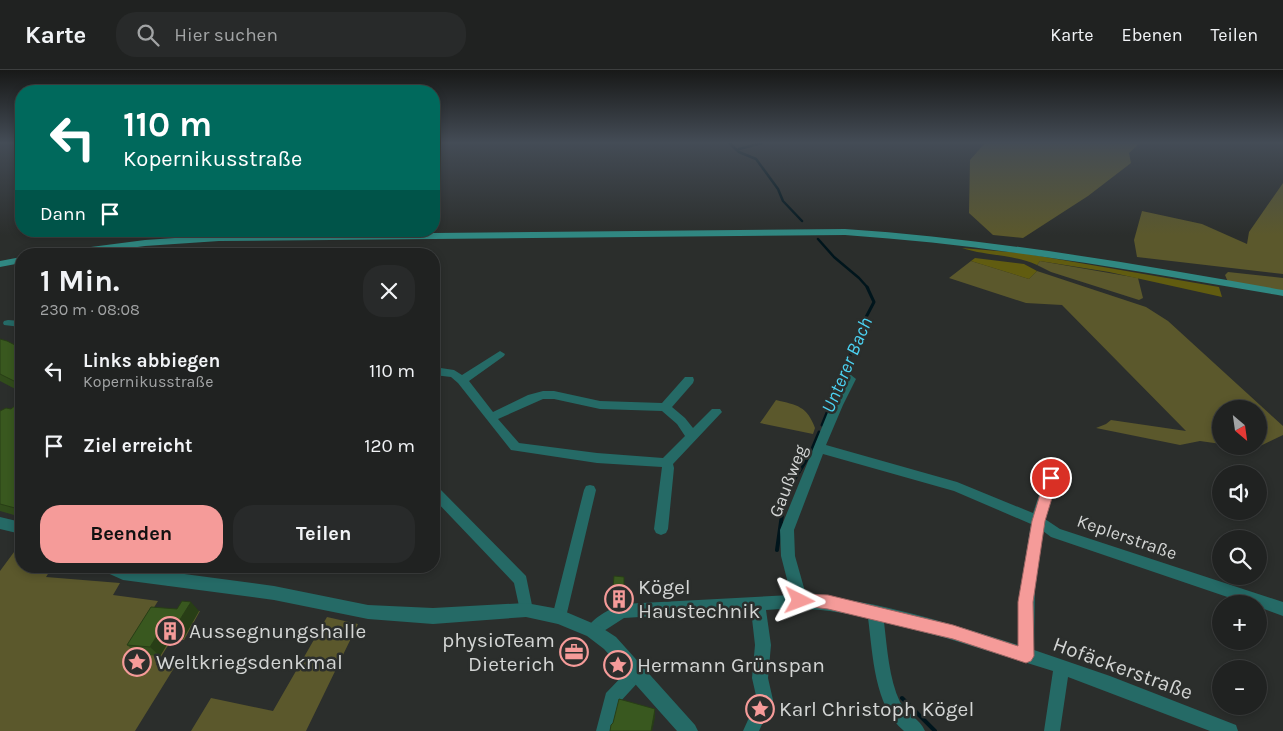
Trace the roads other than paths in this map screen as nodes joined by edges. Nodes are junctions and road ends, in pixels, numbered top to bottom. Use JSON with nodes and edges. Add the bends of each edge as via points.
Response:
{"nodes":[{"id":1,"x":440,"y":236,"type":"edge"},
{"id":2,"x":324,"y":237,"type":"edge"},
{"id":3,"x":106,"y":248,"type":"edge"},
{"id":4,"x":15,"y":261,"type":"edge"},
{"id":5,"x":0,"y":264,"type":"edge"},
{"id":6,"x":1283,"y":293,"type":"edge"},
{"id":7,"x":8,"y":323,"type":"dead end"},
{"id":8,"x":15,"y":324,"type":"edge"},
{"id":9,"x":500,"y":354,"type":"dead end"},
{"id":10,"x":440,"y":372,"type":"edge"},
{"id":11,"x":851,"y":379,"type":"dead end"},
{"id":12,"x":462,"y":380,"type":"junction"},
{"id":13,"x":689,"y":380,"type":"dead end"},
{"id":14,"x":665,"y":407,"type":"junction"},
{"id":15,"x":716,"y":412,"type":"dead end"},
{"id":16,"x":491,"y":418,"type":"junction"},
{"id":17,"x":692,"y":436,"type":"junction"},
{"id":18,"x":819,"y":448,"type":"junction"},
{"id":19,"x":1056,"y":462,"type":"dead end"},
{"id":20,"x":666,"y":463,"type":"junction"},
{"id":21,"x":590,"y":490,"type":"dead end"},
{"id":22,"x":440,"y":498,"type":"edge"},
{"id":23,"x":1038,"y":521,"type":"junction"},
{"id":24,"x":0,"y":523,"type":"edge"},
{"id":25,"x":15,"y":527,"type":"edge"},
{"id":26,"x":661,"y":528,"type":"dead end"},
{"id":27,"x":123,"y":573,"type":"edge"},
{"id":28,"x":174,"y":573,"type":"edge"},
{"id":29,"x":169,"y":580,"type":"junction"},
{"id":30,"x":800,"y":601,"type":"junction"},
{"id":31,"x":758,"y":604,"type":"junction"},
{"id":32,"x":1283,"y":609,"type":"edge"},
{"id":33,"x":526,"y":610,"type":"junction"},
{"id":34,"x":875,"y":613,"type":"junction"},
{"id":35,"x":559,"y":617,"type":"junction"},
{"id":36,"x":593,"y":631,"type":"junction"},
{"id":37,"x":1026,"y":656,"type":"junction"},
{"id":38,"x":1061,"y":668,"type":"junction"},
{"id":39,"x":636,"y":674,"type":"junction"},
{"id":40,"x":604,"y":731,"type":"edge"},
{"id":41,"x":690,"y":731,"type":"edge"},
{"id":42,"x":751,"y":731,"type":"edge"},
{"id":43,"x":917,"y":731,"type":"edge"},
{"id":44,"x":1052,"y":731,"type":"edge"},
{"id":45,"x":1230,"y":731,"type":"edge"}],
"edges":[{"from":1,"to":6,"type":"main road","via":[[846,232],[942,238]]},
{"from":2,"to":3,"type":"main road","via":[[219,238]]},
{"from":4,"to":5,"type":"main road"},
{"from":7,"to":8,"type":"street"},
{"from":9,"to":12,"type":"street"},
{"from":10,"to":12,"type":"street","via":[[454,374]]},
{"from":11,"to":18,"type":"street","name":"Gaußweg"},
{"from":12,"to":16,"type":"street"},
{"from":13,"to":14,"type":"street"},
{"from":14,"to":16,"type":"street","via":[[600,405],[544,395]]},
{"from":14,"to":17,"type":"street"},
{"from":15,"to":17,"type":"street"},
{"from":16,"to":20,"type":"street","via":[[515,447]]},
{"from":17,"to":20,"type":"street"},
{"from":18,"to":23,"type":"street","name":"Keplerstraße","via":[[956,487]]},
{"from":18,"to":30,"type":"street","name":"Gaußweg","via":[[787,530],[788,556]]},
{"from":19,"to":23,"type":"street"},
{"from":20,"to":26,"type":"street"},
{"from":21,"to":35,"type":"street"},
{"from":22,"to":33,"type":"street","via":[[521,580]]},
{"from":23,"to":32,"type":"street","name":"Keplerstraße","via":[[1056,533]]},
{"from":23,"to":37,"type":"street","via":[[1026,602]]},
{"from":24,"to":25,"type":"street"},
{"from":27,"to":29,"type":"street"},
{"from":28,"to":29,"type":"street"},
{"from":29,"to":33,"type":"street","via":[[274,593],[368,612],[433,616]]},
{"from":30,"to":31,"type":"street","name":"Hofäckerstraße"},
{"from":30,"to":34,"type":"street","name":"Hofäckerstraße","via":[[828,602]]},
{"from":31,"to":36,"type":"street","name":"Hofäckerstraße","via":[[623,611]]},
{"from":31,"to":42,"type":"street","via":[[763,645],[760,678],[765,700]]},
{"from":33,"to":35,"type":"street"},
{"from":34,"to":37,"type":"street","name":"Hofäckerstraße","via":[[953,632]]},
{"from":34,"to":43,"type":"street","via":[[887,685],[894,707]]},
{"from":35,"to":36,"type":"street"},
{"from":36,"to":39,"type":"street","via":[[610,644]]},
{"from":37,"to":38,"type":"street","name":"Hofäckerstraße"},
{"from":38,"to":44,"type":"street"},
{"from":38,"to":45,"type":"street","name":"Hofäckerstraße"},
{"from":39,"to":40,"type":"street","via":[[612,699]]},
{"from":39,"to":41,"type":"street"}]}
